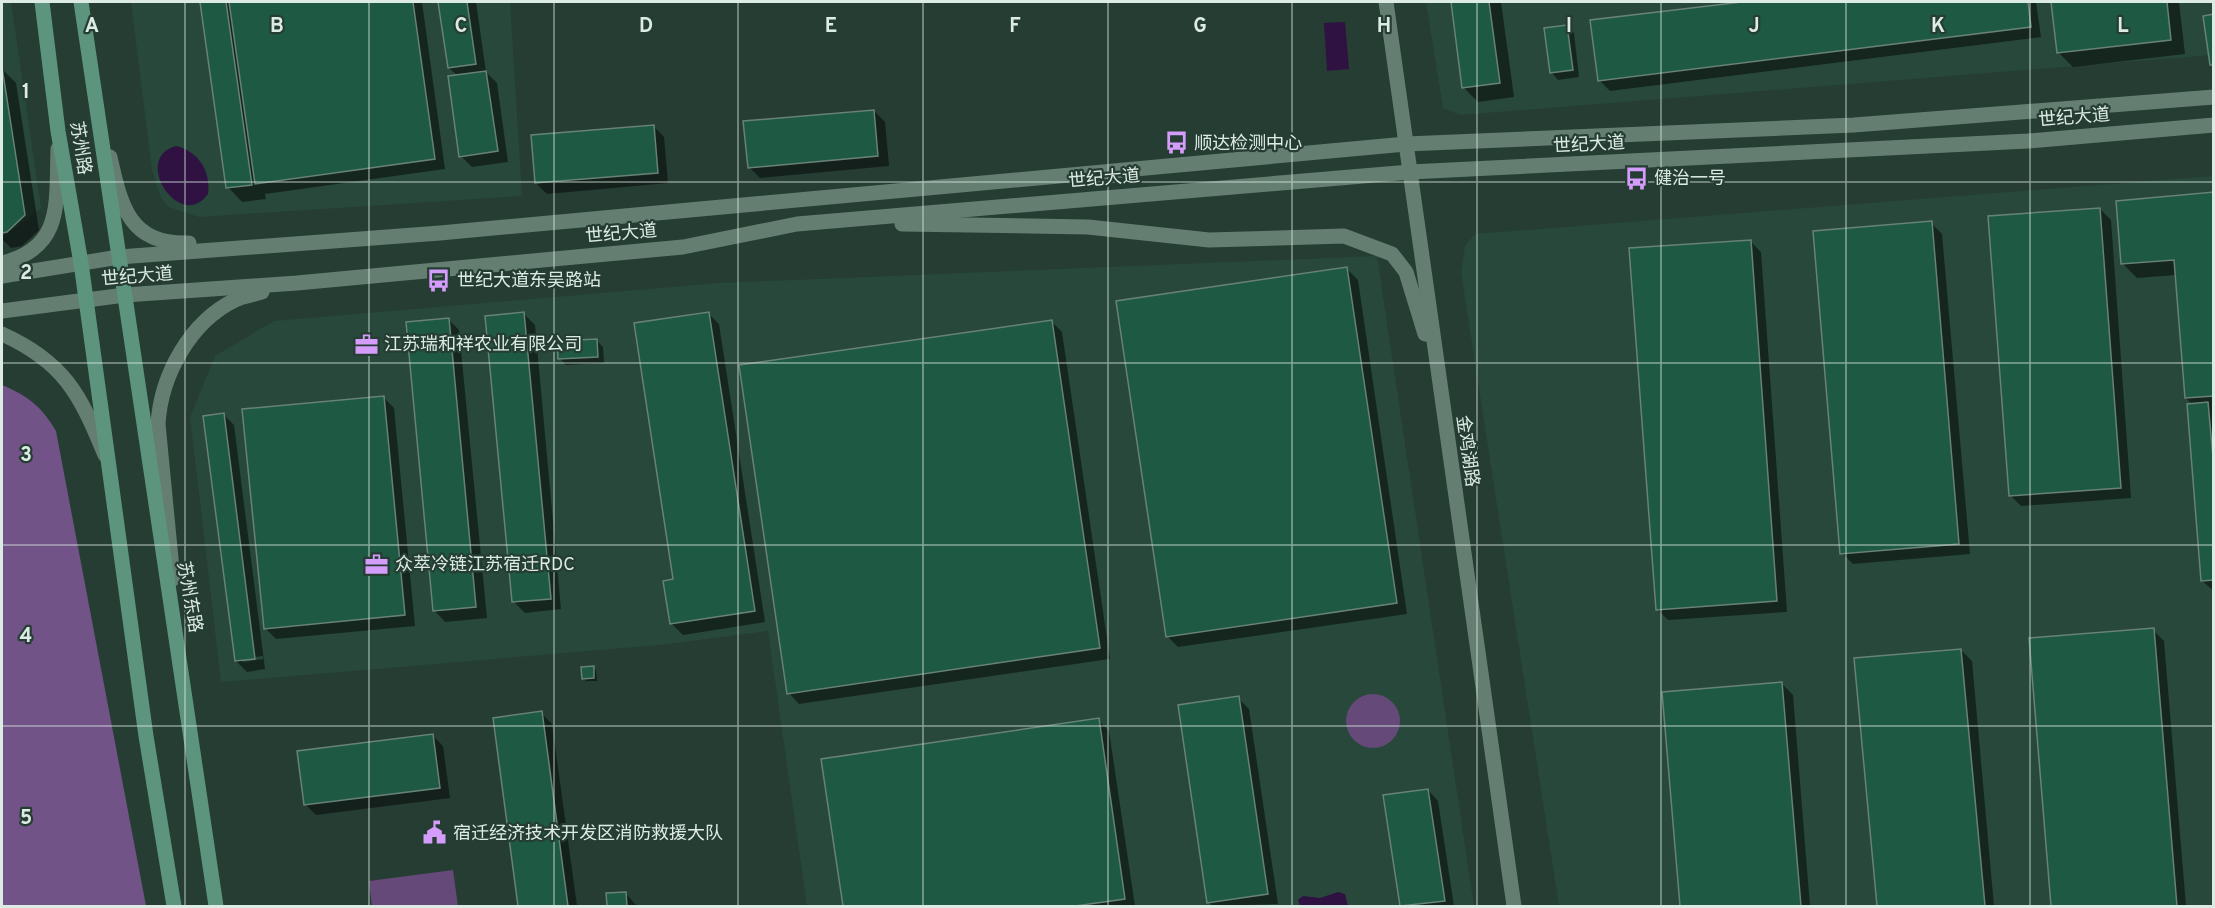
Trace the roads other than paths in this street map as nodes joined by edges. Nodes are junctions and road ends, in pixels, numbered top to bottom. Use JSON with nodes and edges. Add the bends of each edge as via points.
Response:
{"nodes":[{"id":1,"x":42,"y":2,"type":"edge"},
{"id":2,"x":81,"y":2,"type":"edge"},
{"id":3,"x":1386,"y":2,"type":"edge"},
{"id":4,"x":93,"y":83,"type":"junction"},
{"id":5,"x":2214,"y":97,"type":"edge"},
{"id":6,"x":2214,"y":125,"type":"edge"},
{"id":7,"x":58,"y":131,"type":"junction"},
{"id":8,"x":1406,"y":144,"type":"junction"},
{"id":9,"x":1410,"y":172,"type":"junction"},
{"id":10,"x":797,"y":224,"type":"junction"},
{"id":11,"x":440,"y":232,"type":"junction"},
{"id":12,"x":119,"y":258,"type":"junction"},
{"id":13,"x":2,"y":262,"type":"edge"},
{"id":14,"x":81,"y":263,"type":"junction"},
{"id":15,"x":2,"y":276,"type":"edge"},
{"id":16,"x":297,"y":283,"type":"junction"},
{"id":17,"x":125,"y":296,"type":"junction"},
{"id":18,"x":84,"y":300,"type":"junction"},
{"id":19,"x":2,"y":311,"type":"edge"},
{"id":20,"x":2,"y":334,"type":"edge"},
{"id":21,"x":1438,"y":379,"type":"junction"},
{"id":22,"x":106,"y":456,"type":"junction"},
{"id":23,"x":177,"y":633,"type":"junction"},
{"id":24,"x":174,"y":906,"type":"edge"},
{"id":25,"x":216,"y":906,"type":"edge"},
{"id":26,"x":1514,"y":906,"type":"edge"}],
"edges":[{"from":1,"to":7,"type":"main road","name":"苏州路"},
{"from":2,"to":4,"type":"main road","name":"苏州路"},
{"from":3,"to":8,"type":"street","name":"金鸡湖路"},
{"from":4,"to":11,"type":"street","via":[[120,200],[138,228],[154,239],[172,244]]},
{"from":4,"to":12,"type":"main road","name":"苏州路"},
{"from":5,"to":8,"type":"street","name":"世纪大道","via":[[1854,125]]},
{"from":6,"to":9,"type":"street","name":"世纪大道","via":[[2028,141]]},
{"from":7,"to":13,"type":"street","via":[[56,207],[51,228],[39,247],[21,258]]},
{"from":7,"to":14,"type":"main road","name":"苏州路"},
{"from":8,"to":9,"type":"street","name":"金鸡湖路"},
{"from":8,"to":11,"type":"street","name":"世纪大道"},
{"from":9,"to":10,"type":"street","name":"世纪大道"},
{"from":9,"to":21,"type":"street","name":"金鸡湖路"},
{"from":10,"to":16,"type":"street","name":"世纪大道","via":[[683,247]]},
{"from":10,"to":21,"type":"street","via":[[1015,224],[1088,227],[1209,240],[1344,236],[1392,254],[1406,272]]},
{"from":11,"to":12,"type":"street","name":"世纪大道"},
{"from":12,"to":14,"type":"street","name":"世纪大道"},
{"from":12,"to":17,"type":"main road","name":"苏州路"},
{"from":14,"to":15,"type":"street","name":"世纪大道"},
{"from":14,"to":18,"type":"main road","name":"苏州路"},
{"from":16,"to":17,"type":"street","name":"世纪大道"},
{"from":16,"to":23,"type":"street","via":[[236,299],[213,313],[173,365],[159,405]]},
{"from":17,"to":18,"type":"street","name":"世纪大道"},
{"from":17,"to":23,"type":"main road","name":"苏州东路"},
{"from":18,"to":19,"type":"street","name":"世纪大道"},
{"from":18,"to":22,"type":"main road"},
{"from":20,"to":22,"type":"street","via":[[56,367],[85,406]]},
{"from":21,"to":26,"type":"street","name":"金鸡湖路"},
{"from":22,"to":24,"type":"main road"},
{"from":23,"to":25,"type":"main road","name":"苏州东路"}]}
